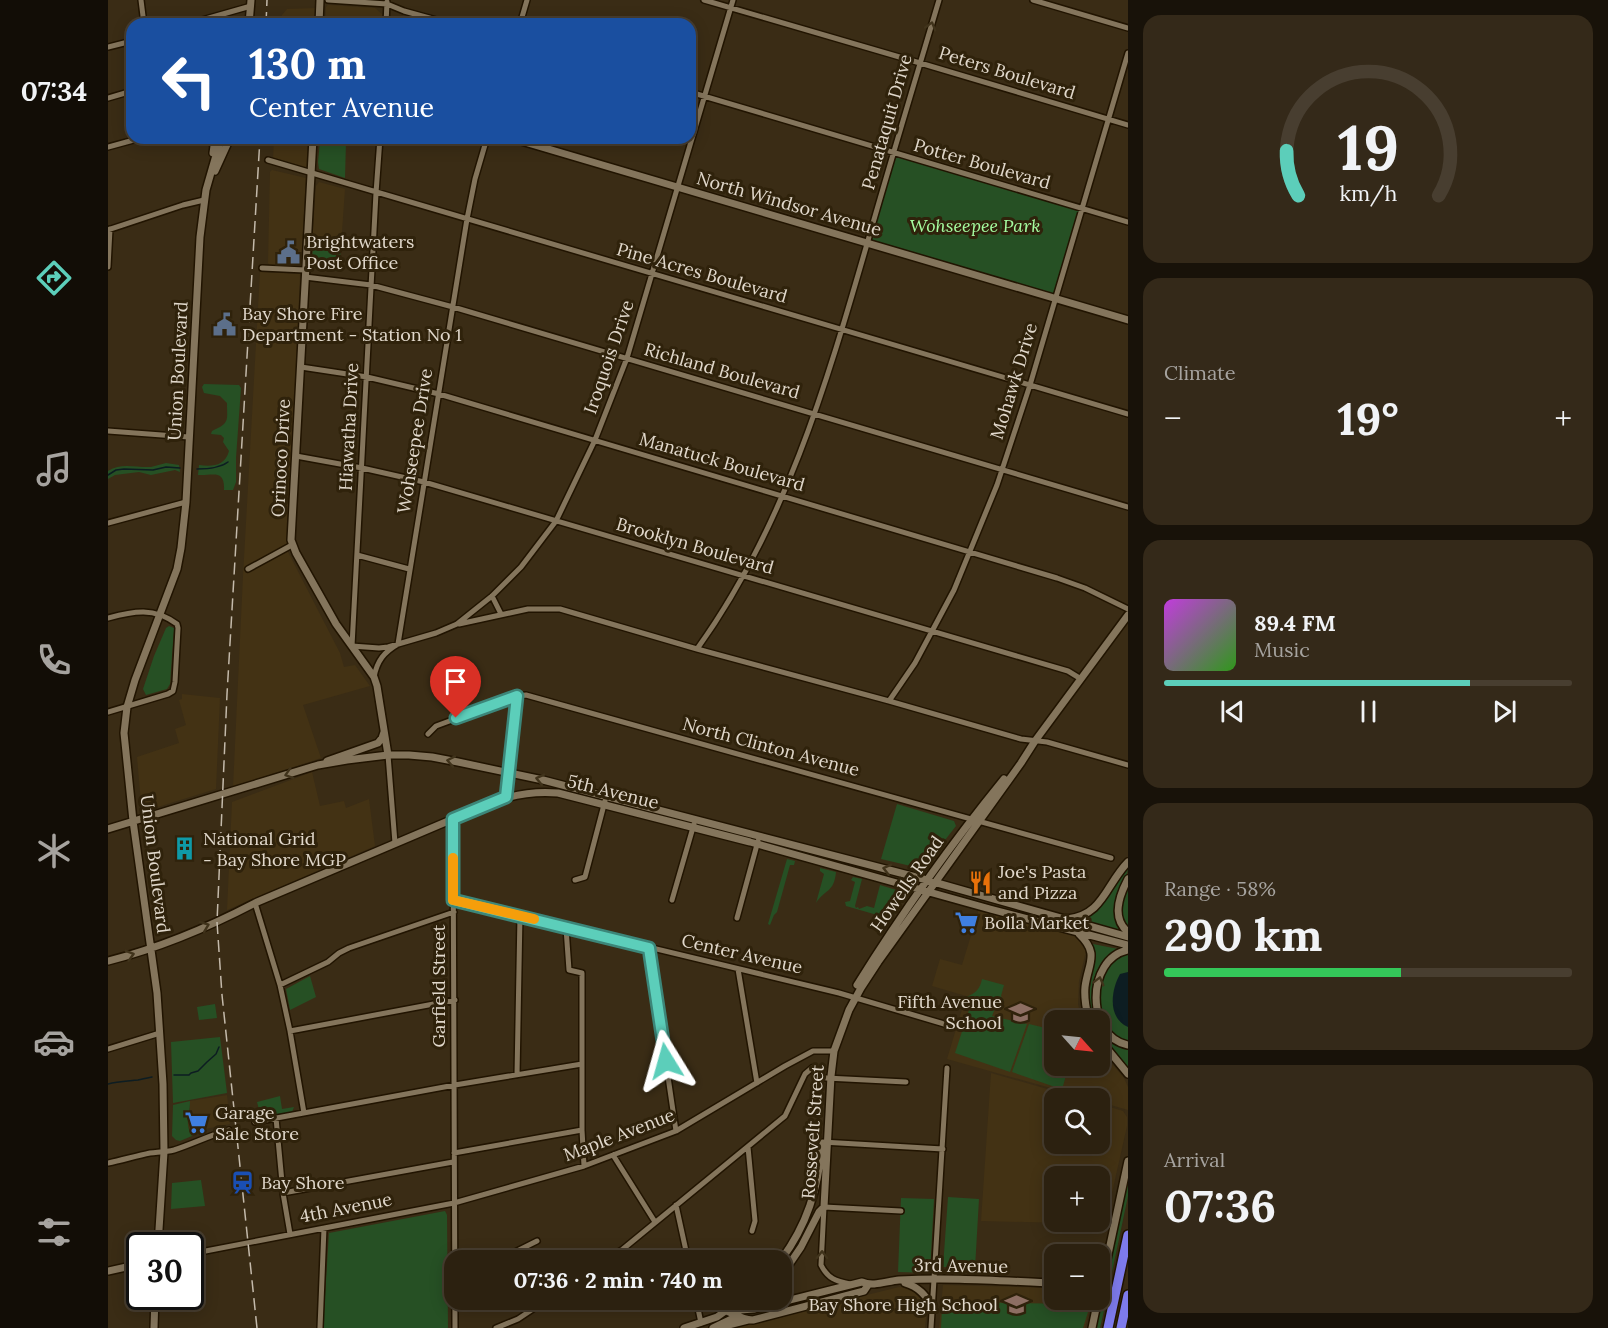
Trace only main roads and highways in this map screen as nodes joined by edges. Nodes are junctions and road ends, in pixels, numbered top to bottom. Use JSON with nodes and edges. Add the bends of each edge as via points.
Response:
{"nodes":[{"id":1,"x":320,"y":0,"type":"edge"},
{"id":2,"x":251,"y":3,"type":"edge"},
{"id":3,"x":250,"y":18,"type":"edge"},
{"id":4,"x":319,"y":18,"type":"edge"},
{"id":5,"x":213,"y":144,"type":"edge"},
{"id":6,"x":219,"y":144,"type":"edge"},
{"id":7,"x":227,"y":144,"type":"edge"},
{"id":8,"x":313,"y":144,"type":"edge"},
{"id":9,"x":531,"y":144,"type":"edge"},
{"id":10,"x":210,"y":176,"type":"junction"},
{"id":11,"x":206,"y":190,"type":"junction"},
{"id":12,"x":1128,"y":320,"type":"edge"},
{"id":13,"x":1128,"y":615,"type":"edge"},
{"id":14,"x":384,"y":730,"type":"junction"},
{"id":15,"x":388,"y":755,"type":"junction"},
{"id":16,"x":319,"y":765,"type":"junction"},
{"id":17,"x":133,"y":821,"type":"junction"},
{"id":18,"x":694,"y":824,"type":"junction"},
{"id":19,"x":108,"y":829,"type":"edge"},
{"id":20,"x":758,"y":840,"type":"junction"},
{"id":21,"x":1128,"y":862,"type":"edge"},
{"id":22,"x":1128,"y":879,"type":"edge"},
{"id":23,"x":931,"y":881,"type":"junction"},
{"id":24,"x":920,"y":889,"type":"junction"},
{"id":25,"x":929,"y":891,"type":"junction"},
{"id":26,"x":1061,"y":919,"type":"junction"},
{"id":27,"x":1078,"y":932,"type":"junction"},
{"id":28,"x":1128,"y":932,"type":"edge"},
{"id":29,"x":1128,"y":937,"type":"edge"},
{"id":30,"x":1128,"y":945,"type":"edge"},
{"id":31,"x":150,"y":948,"type":"junction"},
{"id":32,"x":1128,"y":950,"type":"edge"},
{"id":33,"x":876,"y":960,"type":"junction"},
{"id":34,"x":108,"y":961,"type":"edge"},
{"id":35,"x":1087,"y":1010,"type":"edge"},
{"id":36,"x":1128,"y":1045,"type":"edge"},
{"id":37,"x":1110,"y":1052,"type":"edge"},
{"id":38,"x":1128,"y":1074,"type":"edge"},
{"id":39,"x":825,"y":1143,"type":"junction"},
{"id":40,"x":1128,"y":1161,"type":"edge"},
{"id":41,"x":159,"y":1232,"type":"edge"},
{"id":42,"x":1128,"y":1235,"type":"edge"},
{"id":43,"x":1109,"y":1244,"type":"edge"},
{"id":44,"x":788,"y":1250,"type":"edge"},
{"id":45,"x":792,"y":1260,"type":"edge"},
{"id":46,"x":126,"y":1267,"type":"edge"},
{"id":47,"x":108,"y":1271,"type":"edge"},
{"id":48,"x":897,"y":1280,"type":"junction"},
{"id":49,"x":1044,"y":1283,"type":"edge"},
{"id":50,"x":868,"y":1285,"type":"junction"},
{"id":51,"x":1128,"y":1295,"type":"edge"},
{"id":52,"x":792,"y":1299,"type":"edge"},
{"id":53,"x":792,"y":1302,"type":"edge"},
{"id":54,"x":933,"y":1307,"type":"road end"},
{"id":55,"x":794,"y":1309,"type":"junction"},
{"id":56,"x":155,"y":1310,"type":"edge"},
{"id":57,"x":727,"y":1310,"type":"edge"},
{"id":58,"x":732,"y":1310,"type":"edge"},
{"id":59,"x":740,"y":1310,"type":"edge"},
{"id":60,"x":749,"y":1310,"type":"edge"},
{"id":61,"x":1096,"y":1310,"type":"edge"},
{"id":62,"x":745,"y":1311,"type":"junction"},
{"id":63,"x":737,"y":1316,"type":"junction"},
{"id":64,"x":749,"y":1320,"type":"junction"},
{"id":65,"x":154,"y":1328,"type":"edge"},
{"id":66,"x":684,"y":1328,"type":"edge"},
{"id":67,"x":715,"y":1328,"type":"edge"},
{"id":68,"x":1092,"y":1328,"type":"edge"},
{"id":69,"x":1108,"y":1328,"type":"edge"},
{"id":70,"x":1121,"y":1328,"type":"edge"}],
"edges":[{"from":1,"to":4,"type":"main road"},
{"from":2,"to":3,"type":"main road"},
{"from":5,"to":10,"type":"main road"},
{"from":6,"to":10,"type":"main road","name":"Union Boulevard"},
{"from":7,"to":11,"type":"main road"},
{"from":8,"to":14,"type":"main road","name":"Orinoco Drive","via":[[291,540],[336,624],[374,678]]},
{"from":9,"to":12,"type":"main road","name":"North Windsor Avenue"},
{"from":10,"to":11,"type":"main road","name":"Union Boulevard"},
{"from":11,"to":17,"type":"main road","name":"Union Boulevard","via":[[186,502],[177,569],[135,680],[124,733]]},
{"from":13,"to":23,"type":"main road","name":"Howells Road"},
{"from":14,"to":15,"type":"main road"},
{"from":14,"to":16,"type":"main road","via":[[378,743]]},
{"from":15,"to":16,"type":"main road"},
{"from":18,"to":15,"type":"main road","name":"5th Avenue","one_way":true,"via":[[508,773],[432,757]]},
{"from":16,"to":17,"type":"main road","one_way":true},
{"from":17,"to":19,"type":"main road"},
{"from":17,"to":31,"type":"main road","name":"Union Boulevard"},
{"from":18,"to":20,"type":"main road","name":"5th Avenue"},
{"from":31,"to":18,"type":"main road","name":"5th Avenue","one_way":true,"via":[[506,797],[558,793]]},
{"from":23,"to":20,"type":"main road","name":"5th Avenue","one_way":true},
{"from":20,"to":24,"type":"main road","name":"5th Avenue"},
{"from":21,"to":26,"type":"main road","via":[[1092,910]]},
{"from":22,"to":28,"type":"main road","via":[[1118,912],[1120,923]]},
{"from":23,"to":24,"type":"main road","name":"Howells Road"},
{"from":23,"to":25,"type":"main road","name":"Howells Road"},
{"from":23,"to":26,"type":"main road","name":"5th Avenue"},
{"from":24,"to":25,"type":"main road","name":"5th Avenue"},
{"from":24,"to":33,"type":"main road","name":"Howells Road"},
{"from":25,"to":27,"type":"main road","name":"5th Avenue"},
{"from":25,"to":33,"type":"main road","name":"Howells Road"},
{"from":26,"to":29,"type":"main road","name":"5th Avenue"},
{"from":27,"to":30,"type":"main road","name":"5th Avenue"},
{"from":27,"to":35,"type":"main road","via":[[1092,954],[1085,988]]},
{"from":34,"to":31,"type":"main road","name":"5th Avenue","one_way":true},
{"from":31,"to":41,"type":"main road","name":"Union Boulevard","via":[[163,1083]]},
{"from":36,"to":32,"type":"main road","one_way":true,"via":[[1115,1040],[1107,1031],[1096,999],[1106,963]]},
{"from":33,"to":39,"type":"main road","name":"Howells Road","via":[[839,1022],[828,1078]]},
{"from":37,"to":38,"type":"main road"},
{"from":39,"to":44,"type":"main road","via":[[808,1212]]},
{"from":39,"to":45,"type":"main road","name":"Rossevelt Street","via":[[824,1207]]},
{"from":40,"to":43,"type":"main road"},
{"from":42,"to":69,"type":"highway"},
{"from":46,"to":47,"type":"main road"},
{"from":48,"to":49,"type":"main road","name":"3rd Avenue"},
{"from":48,"to":50,"type":"main road","name":"3rd Avenue"},
{"from":48,"to":54,"type":"main road","via":[[919,1289]]},
{"from":50,"to":52,"type":"main road","name":"3rd Avenue","via":[[850,1284]]},
{"from":50,"to":55,"type":"main road","name":"3rd Avenue","via":[[864,1291]]},
{"from":51,"to":70,"type":"highway"},
{"from":53,"to":55,"type":"main road"},
{"from":55,"to":64,"type":"main road","name":"3rd Avenue"},
{"from":56,"to":65,"type":"main road"},
{"from":57,"to":66,"type":"main road"},
{"from":58,"to":63,"type":"main road"},
{"from":59,"to":62,"type":"main road"},
{"from":60,"to":62,"type":"main road","name":"3rd Avenue"},
{"from":61,"to":68,"type":"main road"},
{"from":62,"to":63,"type":"main road"},
{"from":63,"to":64,"type":"main road"},
{"from":63,"to":67,"type":"main road"},
{"from":64,"to":67,"type":"main road","name":"3rd Avenue"}]}
